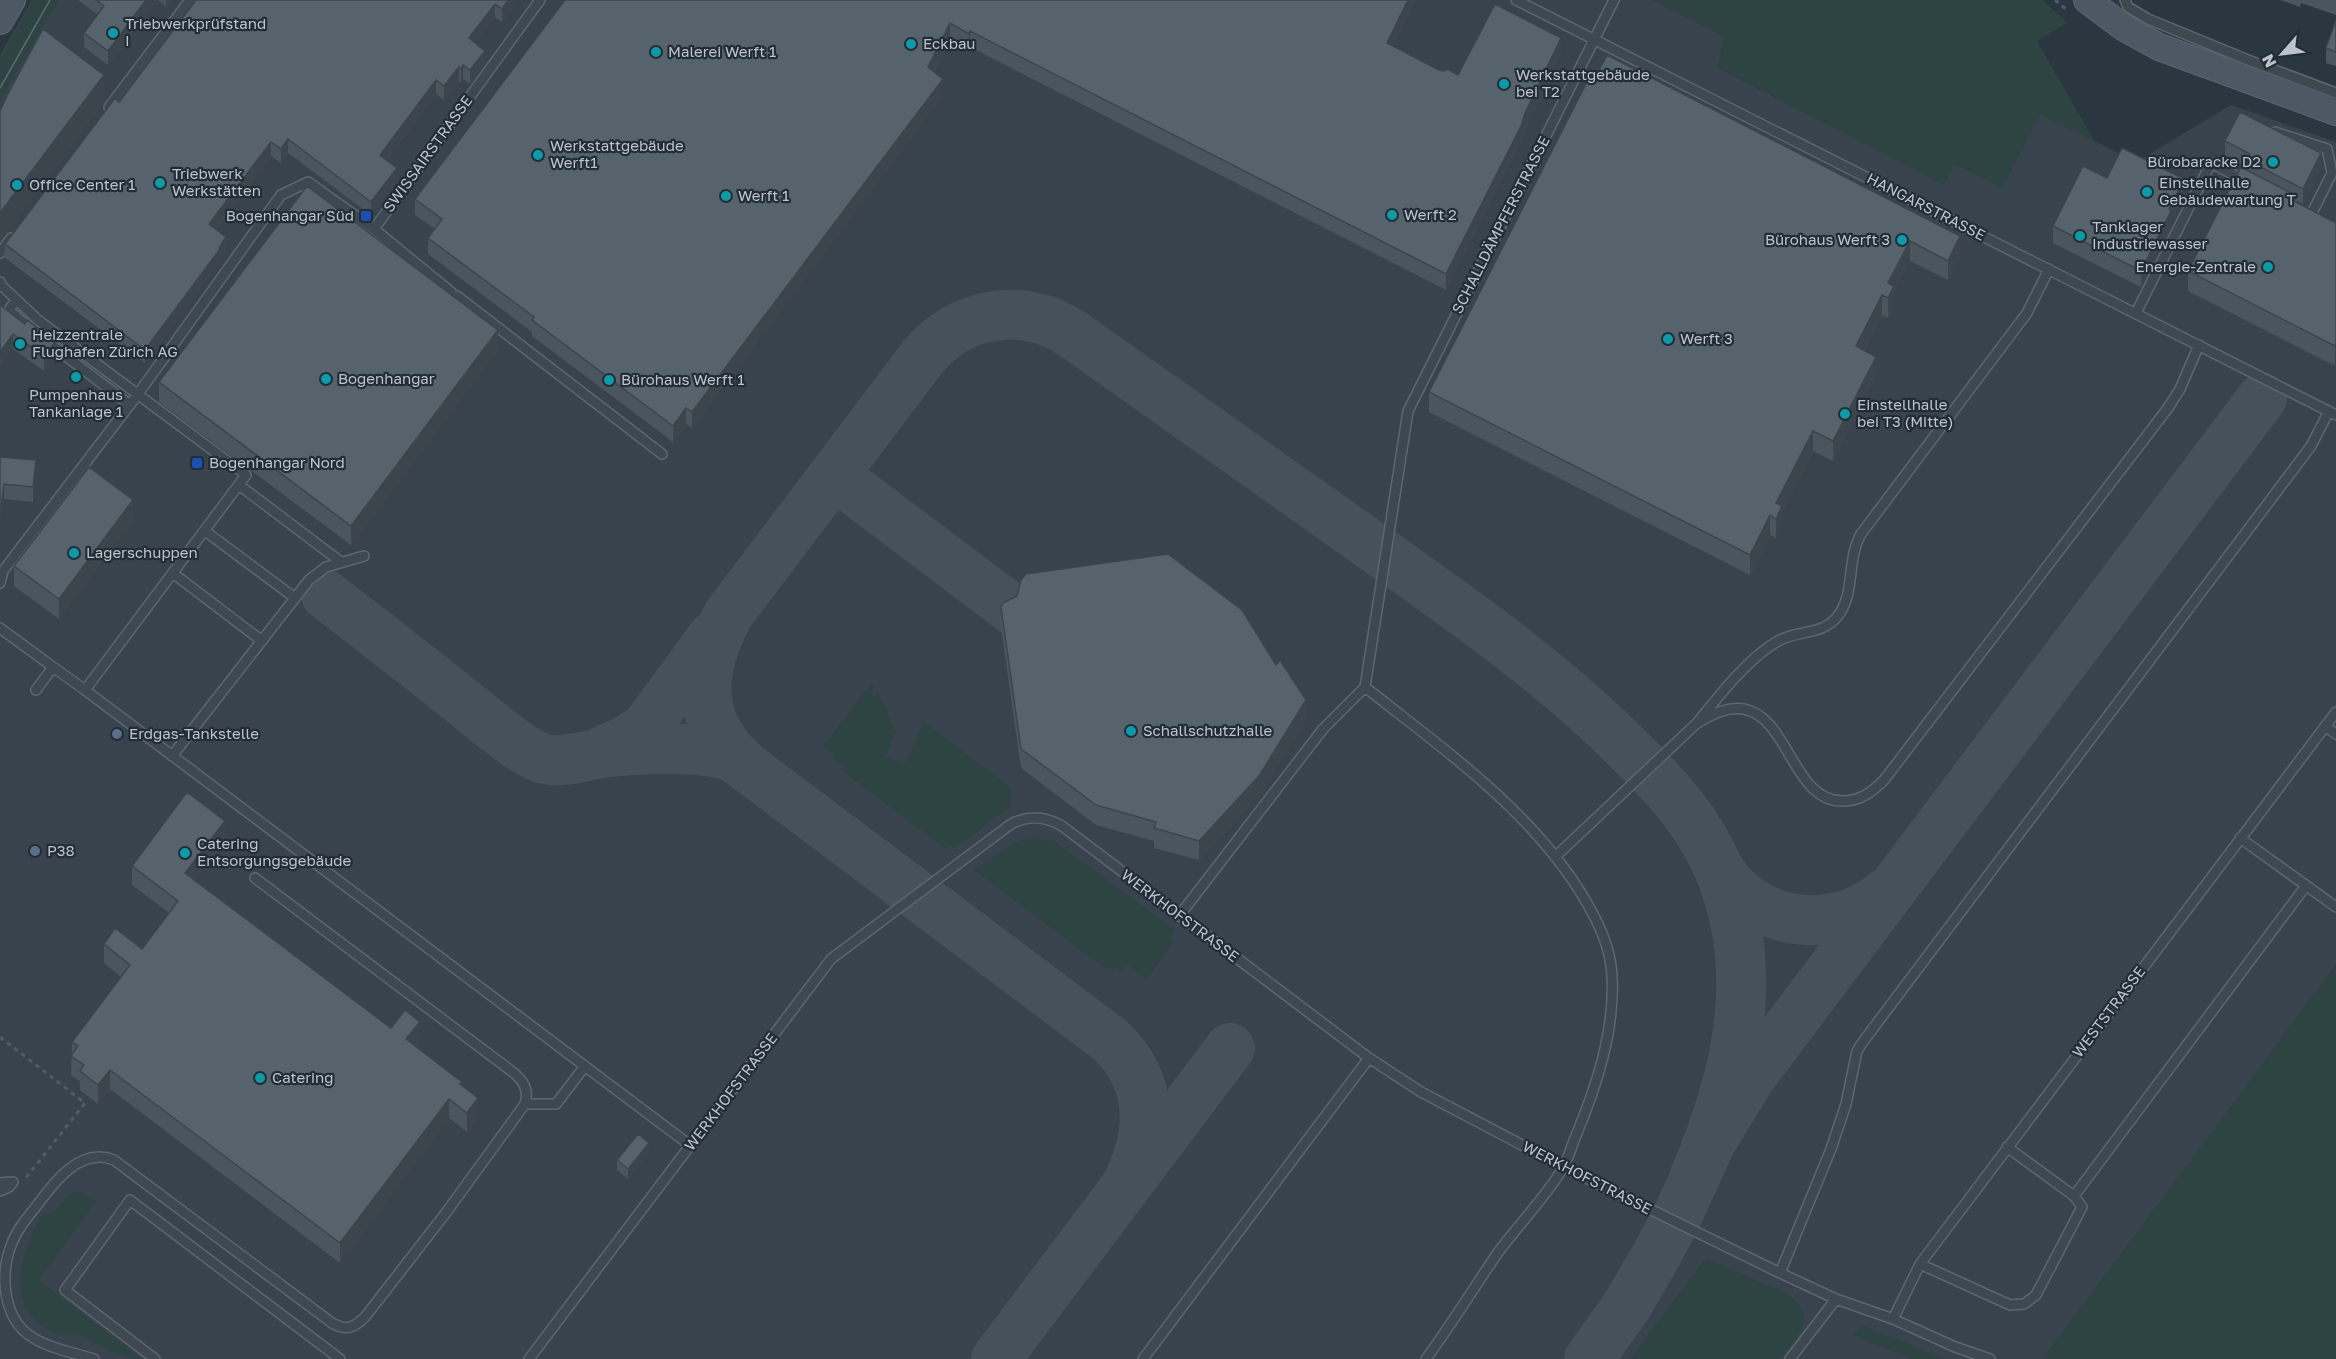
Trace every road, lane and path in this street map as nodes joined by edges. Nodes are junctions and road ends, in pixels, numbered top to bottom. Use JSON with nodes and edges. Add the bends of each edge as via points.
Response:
{"nodes":[{"id":1,"x":12,"y":0,"type":"edge"},
{"id":2,"x":190,"y":0,"type":"edge"},
{"id":3,"x":540,"y":0,"type":"edge"},
{"id":4,"x":1516,"y":0,"type":"edge"},
{"id":5,"x":1614,"y":0,"type":"edge"},
{"id":6,"x":2087,"y":0,"type":"edge"},
{"id":7,"x":2125,"y":0,"type":"edge"},
{"id":8,"x":0,"y":21,"type":"edge"},
{"id":9,"x":1594,"y":40,"type":"junction"},
{"id":10,"x":2336,"y":93,"type":"edge"},
{"id":11,"x":2336,"y":111,"type":"edge"},
{"id":12,"x":105,"y":112,"type":"edge"},
{"id":13,"x":2265,"y":128,"type":"edge"},
{"id":14,"x":2251,"y":184,"type":"edge"},
{"id":15,"x":2301,"y":210,"type":"edge"},
{"id":16,"x":374,"y":229,"type":"junction"},
{"id":17,"x":14,"y":234,"type":"edge"},
{"id":18,"x":0,"y":253,"type":"edge"},
{"id":19,"x":2049,"y":269,"type":"junction"},
{"id":20,"x":0,"y":282,"type":"edge"},
{"id":21,"x":16,"y":300,"type":"junction"},
{"id":22,"x":2136,"y":313,"type":"junction"},
{"id":23,"x":2199,"y":345,"type":"junction"},
{"id":24,"x":138,"y":394,"type":"junction"},
{"id":25,"x":130,"y":405,"type":"junction"},
{"id":26,"x":2332,"y":413,"type":"edge"},
{"id":27,"x":662,"y":454,"type":"dead end"},
{"id":28,"x":239,"y":485,"type":"junction"},
{"id":29,"x":206,"y":531,"type":"junction"},
{"id":30,"x":364,"y":556,"type":"dead end"},
{"id":31,"x":341,"y":562,"type":"junction"},
{"id":32,"x":1,"y":570,"type":"edge"},
{"id":33,"x":174,"y":574,"type":"junction"},
{"id":34,"x":0,"y":582,"type":"edge"},
{"id":35,"x":295,"y":598,"type":"junction"},
{"id":36,"x":0,"y":628,"type":"edge"},
{"id":37,"x":262,"y":641,"type":"junction"},
{"id":38,"x":53,"y":667,"type":"junction"},
{"id":39,"x":1365,"y":687,"type":"junction"},
{"id":40,"x":36,"y":690,"type":"dead end"},
{"id":41,"x":85,"y":690,"type":"junction"},
{"id":42,"x":2336,"y":712,"type":"edge"},
{"id":43,"x":1697,"y":723,"type":"junction"},
{"id":44,"x":2325,"y":726,"type":"junction"},
{"id":45,"x":2336,"y":734,"type":"edge"},
{"id":46,"x":172,"y":756,"type":"junction"},
{"id":47,"x":2240,"y":838,"type":"junction"},
{"id":48,"x":1555,"y":857,"type":"junction"},
{"id":49,"x":255,"y":878,"type":"dead end"},
{"id":50,"x":2306,"y":887,"type":"junction"},
{"id":51,"x":2336,"y":907,"type":"edge"},
{"id":52,"x":1179,"y":916,"type":"junction"},
{"id":53,"x":0,"y":1037,"type":"edge"},
{"id":54,"x":1369,"y":1058,"type":"junction"},
{"id":55,"x":585,"y":1066,"type":"junction"},
{"id":56,"x":525,"y":1104,"type":"junction"},
{"id":57,"x":691,"y":1146,"type":"junction"},
{"id":58,"x":2007,"y":1147,"type":"junction"},
{"id":59,"x":1564,"y":1167,"type":"junction"},
{"id":60,"x":12,"y":1182,"type":"edge"},
{"id":61,"x":0,"y":1191,"type":"edge"},
{"id":62,"x":2074,"y":1196,"type":"junction"},
{"id":63,"x":1920,"y":1264,"type":"junction"},
{"id":64,"x":1780,"y":1273,"type":"junction"},
{"id":65,"x":1836,"y":1299,"type":"junction"},
{"id":66,"x":1893,"y":1319,"type":"junction"},
{"id":67,"x":94,"y":1359,"type":"edge"},
{"id":68,"x":155,"y":1359,"type":"edge"},
{"id":69,"x":340,"y":1359,"type":"edge"},
{"id":70,"x":529,"y":1359,"type":"edge"},
{"id":71,"x":1143,"y":1359,"type":"edge"},
{"id":72,"x":1426,"y":1359,"type":"edge"},
{"id":73,"x":1790,"y":1359,"type":"edge"},
{"id":74,"x":1990,"y":1359,"type":"edge"}],
"edges":[{"from":1,"to":8,"type":"main road"},
{"from":2,"to":12,"type":"lane"},
{"from":3,"to":16,"type":"lane","name":"SWISSAIRSTRASSE"},
{"from":4,"to":9,"type":"lane","name":"HANGARSTRASSE"},
{"from":5,"to":9,"type":"lane","name":"SCHALLDÄMPFERSTRASSE"},
{"from":6,"to":11,"type":"main road","via":[[2158,47]]},
{"from":7,"to":10,"type":"lane","via":[[2128,7],[2148,19]]},
{"from":9,"to":19,"type":"lane","name":"HANGARSTRASSE"},
{"from":9,"to":39,"type":"lane","name":"SCHALLDÄMPFERSTRASSE","via":[[1408,411]]},
{"from":13,"to":15,"type":"lane","via":[[2327,149],[2332,172],[2315,218]]},
{"from":14,"to":22,"type":"lane","via":[[2211,163]]},
{"from":16,"to":24,"type":"lane","via":[[308,182],[281,195]]},
{"from":16,"to":27,"type":"lane","name":"SWISSAIRSTRASSE"},
{"from":17,"to":18,"type":"lane"},
{"from":19,"to":22,"type":"lane","name":"HANGARSTRASSE"},
{"from":19,"to":43,"type":"lane","via":[[2027,313],[1860,534],[1853,551],[1847,598],[1837,617],[1823,628],[1772,644],[1731,682]]},
{"from":20,"to":21,"type":"lane"},
{"from":21,"to":24,"type":"lane"},
{"from":21,"to":25,"type":"lane","via":[[9,310],[23,323]]},
{"from":22,"to":23,"type":"lane","name":"HANGARSTRASSE"},
{"from":23,"to":26,"type":"lane","name":"HANGARSTRASSE"},
{"from":23,"to":43,"type":"lane","via":[[2168,408],[1884,780],[1869,793],[1841,801],[1822,795],[1805,779],[1778,737],[1753,713],[1725,711]]},
{"from":24,"to":25,"type":"lane"},
{"from":24,"to":28,"type":"lane","via":[[246,475]]},
{"from":25,"to":32,"type":"lane"},
{"from":26,"to":64,"type":"lane","via":[[1862,1043],[1831,1149]]},
{"from":28,"to":29,"type":"lane"},
{"from":28,"to":31,"type":"lane"},
{"from":29,"to":33,"type":"lane"},
{"from":29,"to":35,"type":"lane"},
{"from":30,"to":31,"type":"lane"},
{"from":31,"to":35,"type":"lane","via":[[318,572]]},
{"from":32,"to":34,"type":"lane"},
{"from":33,"to":37,"type":"lane"},
{"from":33,"to":41,"type":"lane"},
{"from":35,"to":37,"type":"lane"},
{"from":36,"to":38,"type":"lane"},
{"from":37,"to":46,"type":"lane"},
{"from":38,"to":40,"type":"lane"},
{"from":38,"to":41,"type":"lane"},
{"from":39,"to":48,"type":"lane","via":[[1472,772]]},
{"from":39,"to":52,"type":"lane","via":[[1323,729]]},
{"from":41,"to":46,"type":"lane"},
{"from":42,"to":44,"type":"lane","name":"WESTSTRASSE"},
{"from":43,"to":48,"type":"lane"},
{"from":44,"to":45,"type":"lane"},
{"from":44,"to":47,"type":"lane","name":"WESTSTRASSE"},
{"from":46,"to":55,"type":"lane"},
{"from":47,"to":50,"type":"lane"},
{"from":47,"to":58,"type":"lane","name":"WESTSTRASSE"},
{"from":48,"to":59,"type":"lane","via":[[1594,916],[1610,956],[1612,975],[1610,1019],[1602,1058],[1589,1105]]},
{"from":49,"to":56,"type":"lane","via":[[514,1073],[526,1087]]},
{"from":50,"to":51,"type":"lane"},
{"from":50,"to":62,"type":"lane"},
{"from":52,"to":54,"type":"lane","name":"WERKHOFSTRASSE"},
{"from":52,"to":57,"type":"lane","name":"WERKHOFSTRASSE","via":[[1062,826],[1032,816],[1021,819],[831,958]]},
{"from":53,"to":60,"type":"path","via":[[85,1103]]},
{"from":54,"to":59,"type":"lane","name":"WERKHOFSTRASSE","via":[[1421,1092]]},
{"from":54,"to":71,"type":"lane"},
{"from":55,"to":56,"type":"lane","via":[[556,1104]]},
{"from":55,"to":57,"type":"lane"},
{"from":56,"to":67,"type":"lane","via":[[364,1317],[346,1328],[332,1323],[114,1160],[99,1156],[78,1163],[54,1182],[15,1236],[8,1255],[6,1284],[12,1315],[23,1331]]},
{"from":57,"to":70,"type":"lane","name":"WERKHOFSTRASSE"},
{"from":58,"to":62,"type":"lane"},
{"from":58,"to":63,"type":"lane","name":"WESTSTRASSE"},
{"from":59,"to":64,"type":"lane","name":"WERKHOFSTRASSE"},
{"from":59,"to":72,"type":"lane","via":[[1498,1253]]},
{"from":60,"to":61,"type":"lane"},
{"from":62,"to":63,"type":"lane","via":[[2082,1207],[2036,1295],[2024,1304],[2010,1305]]},
{"from":63,"to":66,"type":"lane","name":"WESTSTRASSE"},
{"from":64,"to":65,"type":"lane","name":"WERKHOFSTRASSE"},
{"from":65,"to":66,"type":"lane","name":"WERKHOFSTRASSE"},
{"from":65,"to":73,"type":"lane"},
{"from":66,"to":74,"type":"lane","name":"WERKHOFSTRASSE"},
{"from":68,"to":69,"type":"lane","via":[[65,1290],[130,1200]]}]}
